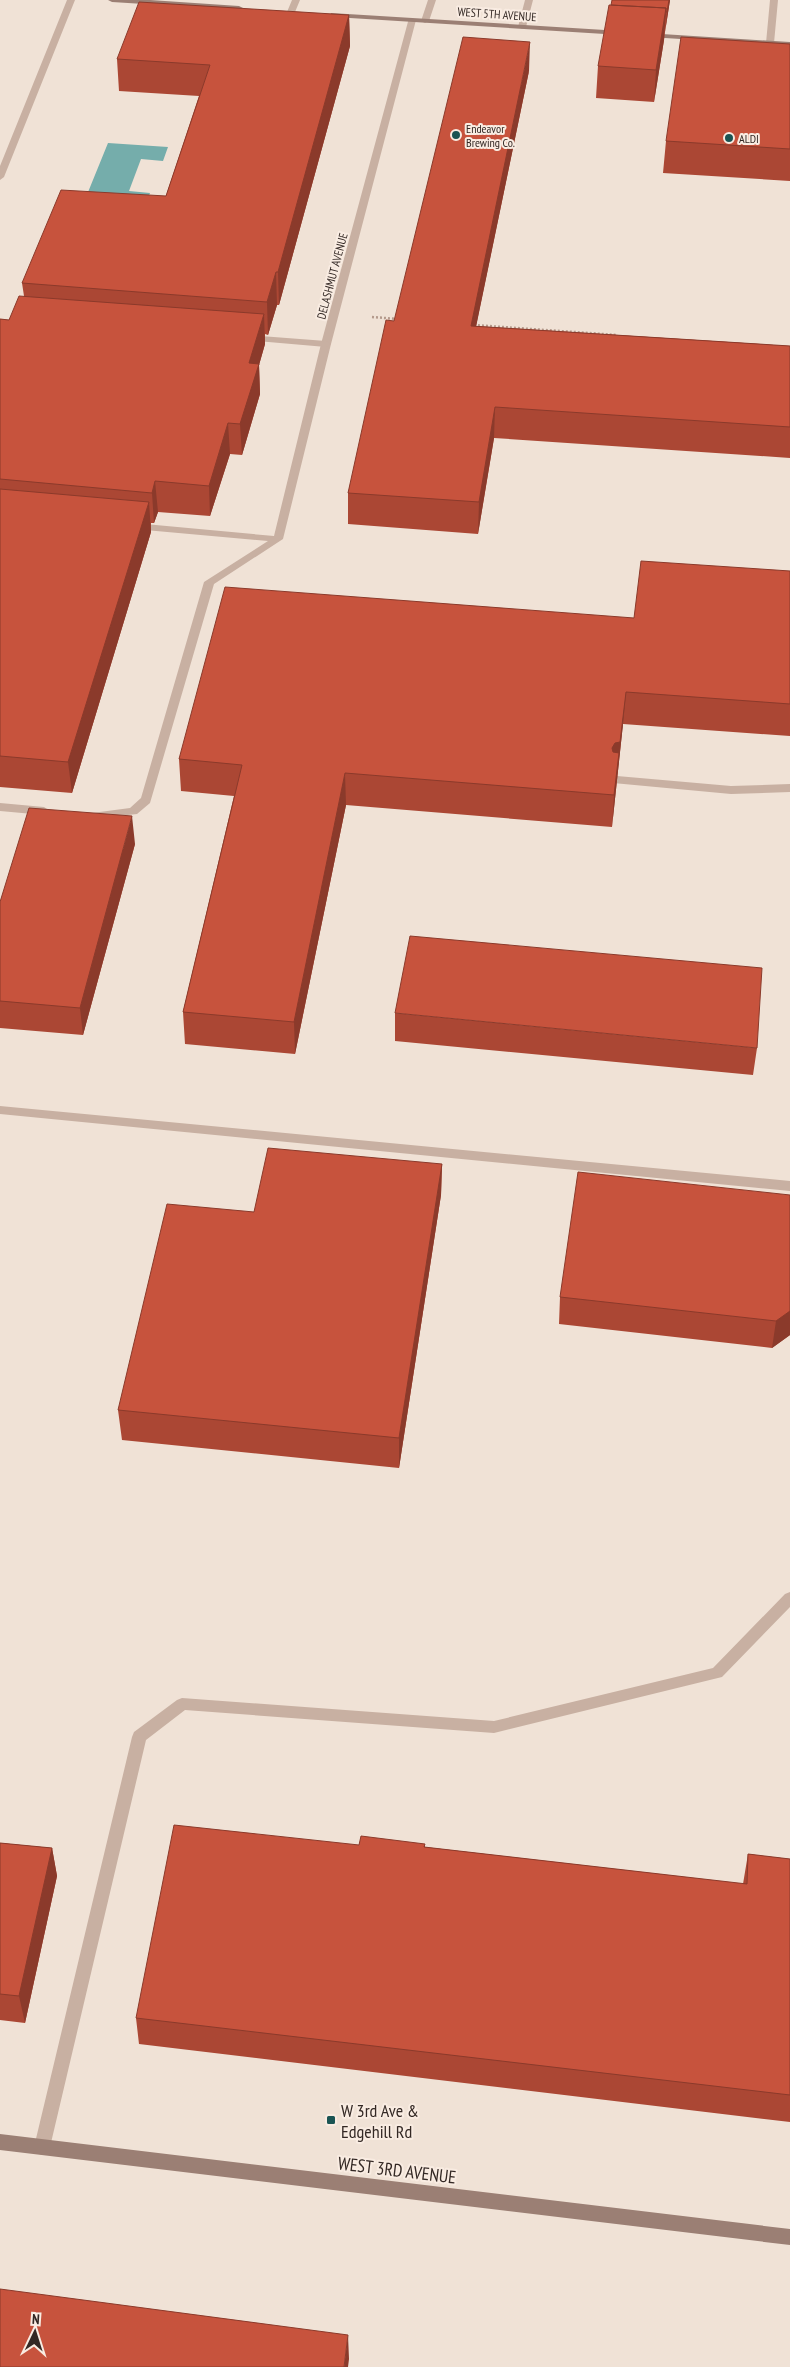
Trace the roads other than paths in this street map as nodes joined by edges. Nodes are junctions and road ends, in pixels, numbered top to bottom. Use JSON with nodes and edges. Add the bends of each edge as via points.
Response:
{"nodes":[{"id":1,"x":71,"y":0,"type":"edge"},
{"id":2,"x":112,"y":0,"type":"edge"},
{"id":3,"x":296,"y":0,"type":"edge"},
{"id":4,"x":432,"y":0,"type":"edge"},
{"id":5,"x":529,"y":0,"type":"edge"},
{"id":6,"x":774,"y":0,"type":"edge"},
{"id":7,"x":245,"y":9,"type":"edge"},
{"id":8,"x":282,"y":11,"type":"edge"},
{"id":9,"x":292,"y":12,"type":"junction"},
{"id":10,"x":301,"y":12,"type":"edge"},
{"id":11,"x":328,"y":14,"type":"edge"},
{"id":12,"x":412,"y":20,"type":"junction"},
{"id":13,"x":425,"y":21,"type":"junction"},
{"id":14,"x":522,"y":27,"type":"junction"},
{"id":15,"x":630,"y":34,"type":"edge"},
{"id":16,"x":639,"y":34,"type":"edge"},
{"id":17,"x":770,"y":43,"type":"junction"},
{"id":18,"x":790,"y":44,"type":"edge"},
{"id":19,"x":0,"y":177,"type":"edge"},
{"id":20,"x":237,"y":338,"type":"edge"},
{"id":21,"x":326,"y":344,"type":"junction"},
{"id":22,"x":119,"y":525,"type":"edge"},
{"id":23,"x":278,"y":539,"type":"junction"},
{"id":24,"x":617,"y":780,"type":"edge"},
{"id":25,"x":790,"y":788,"type":"edge"},
{"id":26,"x":0,"y":807,"type":"edge"},
{"id":27,"x":56,"y":812,"type":"edge"},
{"id":28,"x":84,"y":814,"type":"edge"},
{"id":29,"x":0,"y":1110,"type":"edge"},
{"id":30,"x":790,"y":1186,"type":"edge"},
{"id":31,"x":790,"y":1598,"type":"edge"},
{"id":32,"x":0,"y":2142,"type":"edge"},
{"id":33,"x":42,"y":2147,"type":"junction"},
{"id":34,"x":790,"y":2237,"type":"edge"}],
"edges":[{"from":1,"to":19,"type":"street"},
{"from":2,"to":7,"type":"main road"},
{"from":3,"to":9,"type":"street"},
{"from":4,"to":13,"type":"street"},
{"from":5,"to":14,"type":"street"},
{"from":6,"to":17,"type":"street"},
{"from":8,"to":9,"type":"main road"},
{"from":9,"to":10,"type":"main road"},
{"from":11,"to":12,"type":"main road","name":"WEST 5TH AVENUE"},
{"from":12,"to":13,"type":"main road","name":"WEST 5TH AVENUE"},
{"from":12,"to":21,"type":"street","name":"DELASHMUT AVENUE"},
{"from":13,"to":14,"type":"main road","name":"WEST 5TH AVENUE"},
{"from":14,"to":15,"type":"main road","name":"WEST 5TH AVENUE"},
{"from":16,"to":17,"type":"main road"},
{"from":17,"to":18,"type":"main road"},
{"from":20,"to":21,"type":"street"},
{"from":21,"to":23,"type":"street","name":"DELASHMUT AVENUE"},
{"from":22,"to":23,"type":"street"},
{"from":23,"to":28,"type":"street","via":[[209,582],[146,800],[133,811],[103,816]]},
{"from":24,"to":25,"type":"street","via":[[731,790]]},
{"from":26,"to":27,"type":"street"},
{"from":29,"to":30,"type":"street"},
{"from":31,"to":33,"type":"street","via":[[717,1673],[494,1726],[182,1704],[139,1737]]},
{"from":32,"to":33,"type":"main road","name":"WEST 3RD AVENUE"},
{"from":33,"to":34,"type":"main road","name":"WEST 3RD AVENUE"}]}
